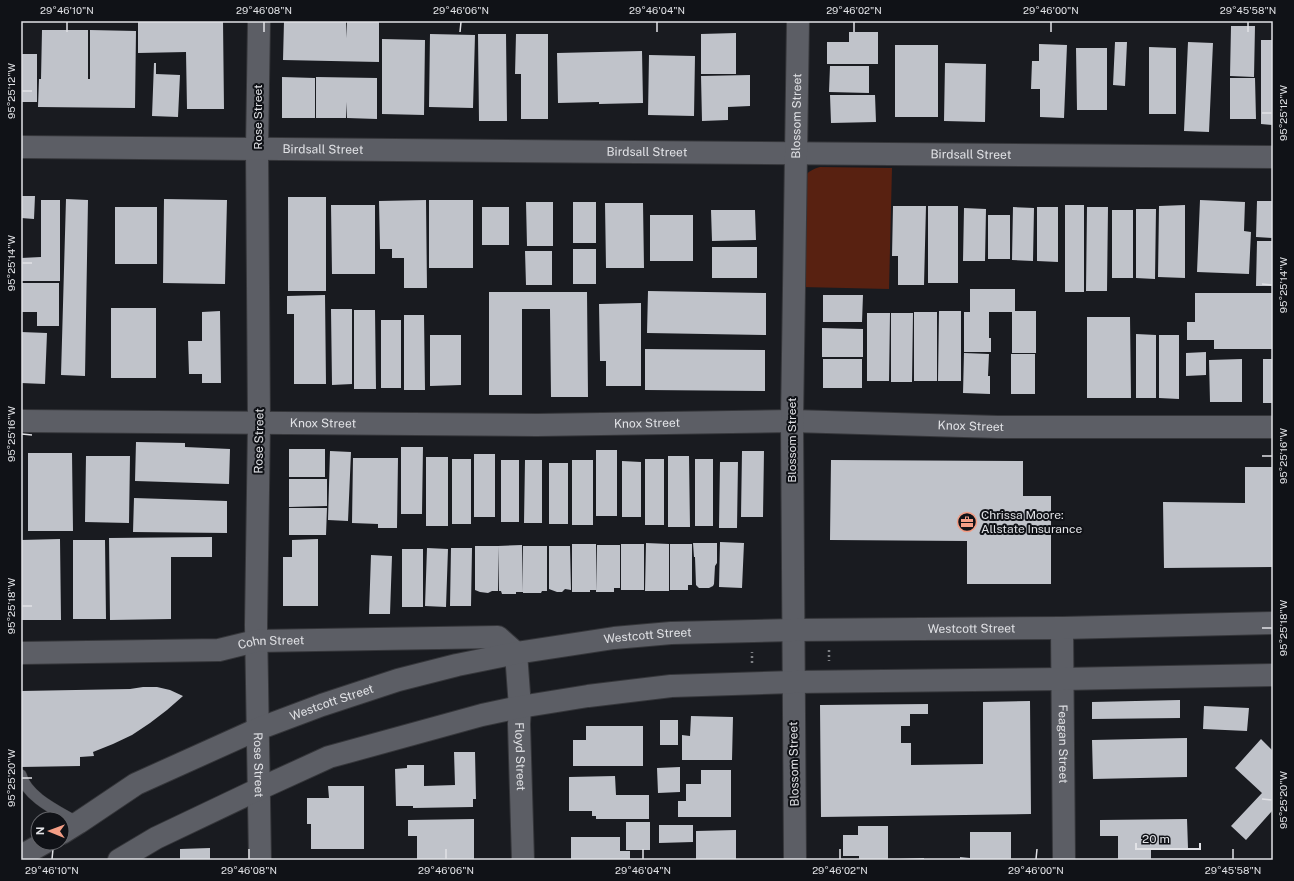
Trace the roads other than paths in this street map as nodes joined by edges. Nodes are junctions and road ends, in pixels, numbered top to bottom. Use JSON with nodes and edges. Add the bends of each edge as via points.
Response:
{"nodes":[{"id":1,"x":259,"y":21,"type":"edge"},
{"id":2,"x":798,"y":21,"type":"edge"},
{"id":3,"x":21,"y":147,"type":"edge"},
{"id":4,"x":257,"y":149,"type":"junction"},
{"id":5,"x":796,"y":153,"type":"junction"},
{"id":6,"x":1273,"y":157,"type":"edge"},
{"id":7,"x":21,"y":421,"type":"edge"},
{"id":8,"x":792,"y":421,"type":"junction"},
{"id":9,"x":259,"y":424,"type":"junction"},
{"id":10,"x":1273,"y":427,"type":"edge"},
{"id":11,"x":1273,"y":623,"type":"edge"},
{"id":12,"x":1062,"y":628,"type":"junction"},
{"id":13,"x":793,"y":630,"type":"junction"},
{"id":14,"x":256,"y":641,"type":"junction"},
{"id":15,"x":21,"y":653,"type":"edge"},
{"id":16,"x":516,"y":653,"type":"junction"},
{"id":17,"x":1273,"y":675,"type":"edge"},
{"id":18,"x":1063,"y":679,"type":"junction"},
{"id":19,"x":793,"y":682,"type":"junction"},
{"id":20,"x":520,"y":707,"type":"junction"},
{"id":21,"x":258,"y":729,"type":"junction"},
{"id":22,"x":21,"y":775,"type":"edge"},
{"id":23,"x":259,"y":789,"type":"junction"},
{"id":24,"x":52,"y":811,"type":"edge"},
{"id":25,"x":70,"y":828,"type":"edge"},
{"id":26,"x":30,"y":851,"type":"edge"},
{"id":27,"x":21,"y":856,"type":"edge"},
{"id":28,"x":119,"y":860,"type":"edge"},
{"id":29,"x":260,"y":860,"type":"edge"},
{"id":30,"x":523,"y":860,"type":"edge"},
{"id":31,"x":795,"y":860,"type":"edge"},
{"id":32,"x":1064,"y":860,"type":"edge"}],
"edges":[{"from":1,"to":4,"type":"street","name":"Rose Street"},
{"from":2,"to":5,"type":"street","name":"Blossom Street"},
{"from":3,"to":4,"type":"street","name":"Birdsall Street"},
{"from":4,"to":5,"type":"street","name":"Birdsall Street"},
{"from":4,"to":9,"type":"street","name":"Rose Street"},
{"from":5,"to":6,"type":"street","name":"Birdsall Street"},
{"from":5,"to":8,"type":"street","name":"Blossom Street"},
{"from":7,"to":9,"type":"street","name":"Knox Street"},
{"from":8,"to":9,"type":"street","name":"Knox Street","via":[[537,425]]},
{"from":8,"to":10,"type":"street","name":"Knox Street","via":[[1006,427]]},
{"from":8,"to":13,"type":"street","name":"Blossom Street"},
{"from":9,"to":14,"type":"street","name":"Rose Street"},
{"from":11,"to":12,"type":"street","name":"Westcott Street"},
{"from":12,"to":13,"type":"street","name":"Westcott Street"},
{"from":12,"to":18,"type":"street","name":"Feagan Street"},
{"from":13,"to":16,"type":"street","name":"Westcott Street","via":[[672,633],[614,638]]},
{"from":13,"to":19,"type":"street","name":"Blossom Street"},
{"from":14,"to":15,"type":"street","name":"Cohn Street","via":[[219,650]]},
{"from":14,"to":16,"type":"street","name":"Cohn Street","via":[[498,637]]},
{"from":14,"to":21,"type":"street","name":"Rose Street"},
{"from":16,"to":20,"type":"street","name":"Floyd Street"},
{"from":16,"to":21,"type":"street","name":"Westcott Street","via":[[398,680]]},
{"from":17,"to":18,"type":"street"},
{"from":18,"to":19,"type":"street"},
{"from":18,"to":32,"type":"street","name":"Feagan Street"},
{"from":19,"to":20,"type":"street","via":[[671,686]]},
{"from":19,"to":31,"type":"street","name":"Blossom Street"},
{"from":20,"to":23,"type":"street","via":[[329,757]]},
{"from":20,"to":30,"type":"street","name":"Floyd Street"},
{"from":21,"to":23,"type":"street","name":"Rose Street"},
{"from":21,"to":25,"type":"street","name":"Westcott Street","via":[[136,784]]},
{"from":22,"to":24,"type":"lane","via":[[29,790]]},
{"from":23,"to":28,"type":"street","via":[[156,838]]},
{"from":23,"to":29,"type":"street","name":"Rose Street"},
{"from":26,"to":27,"type":"street"}]}
